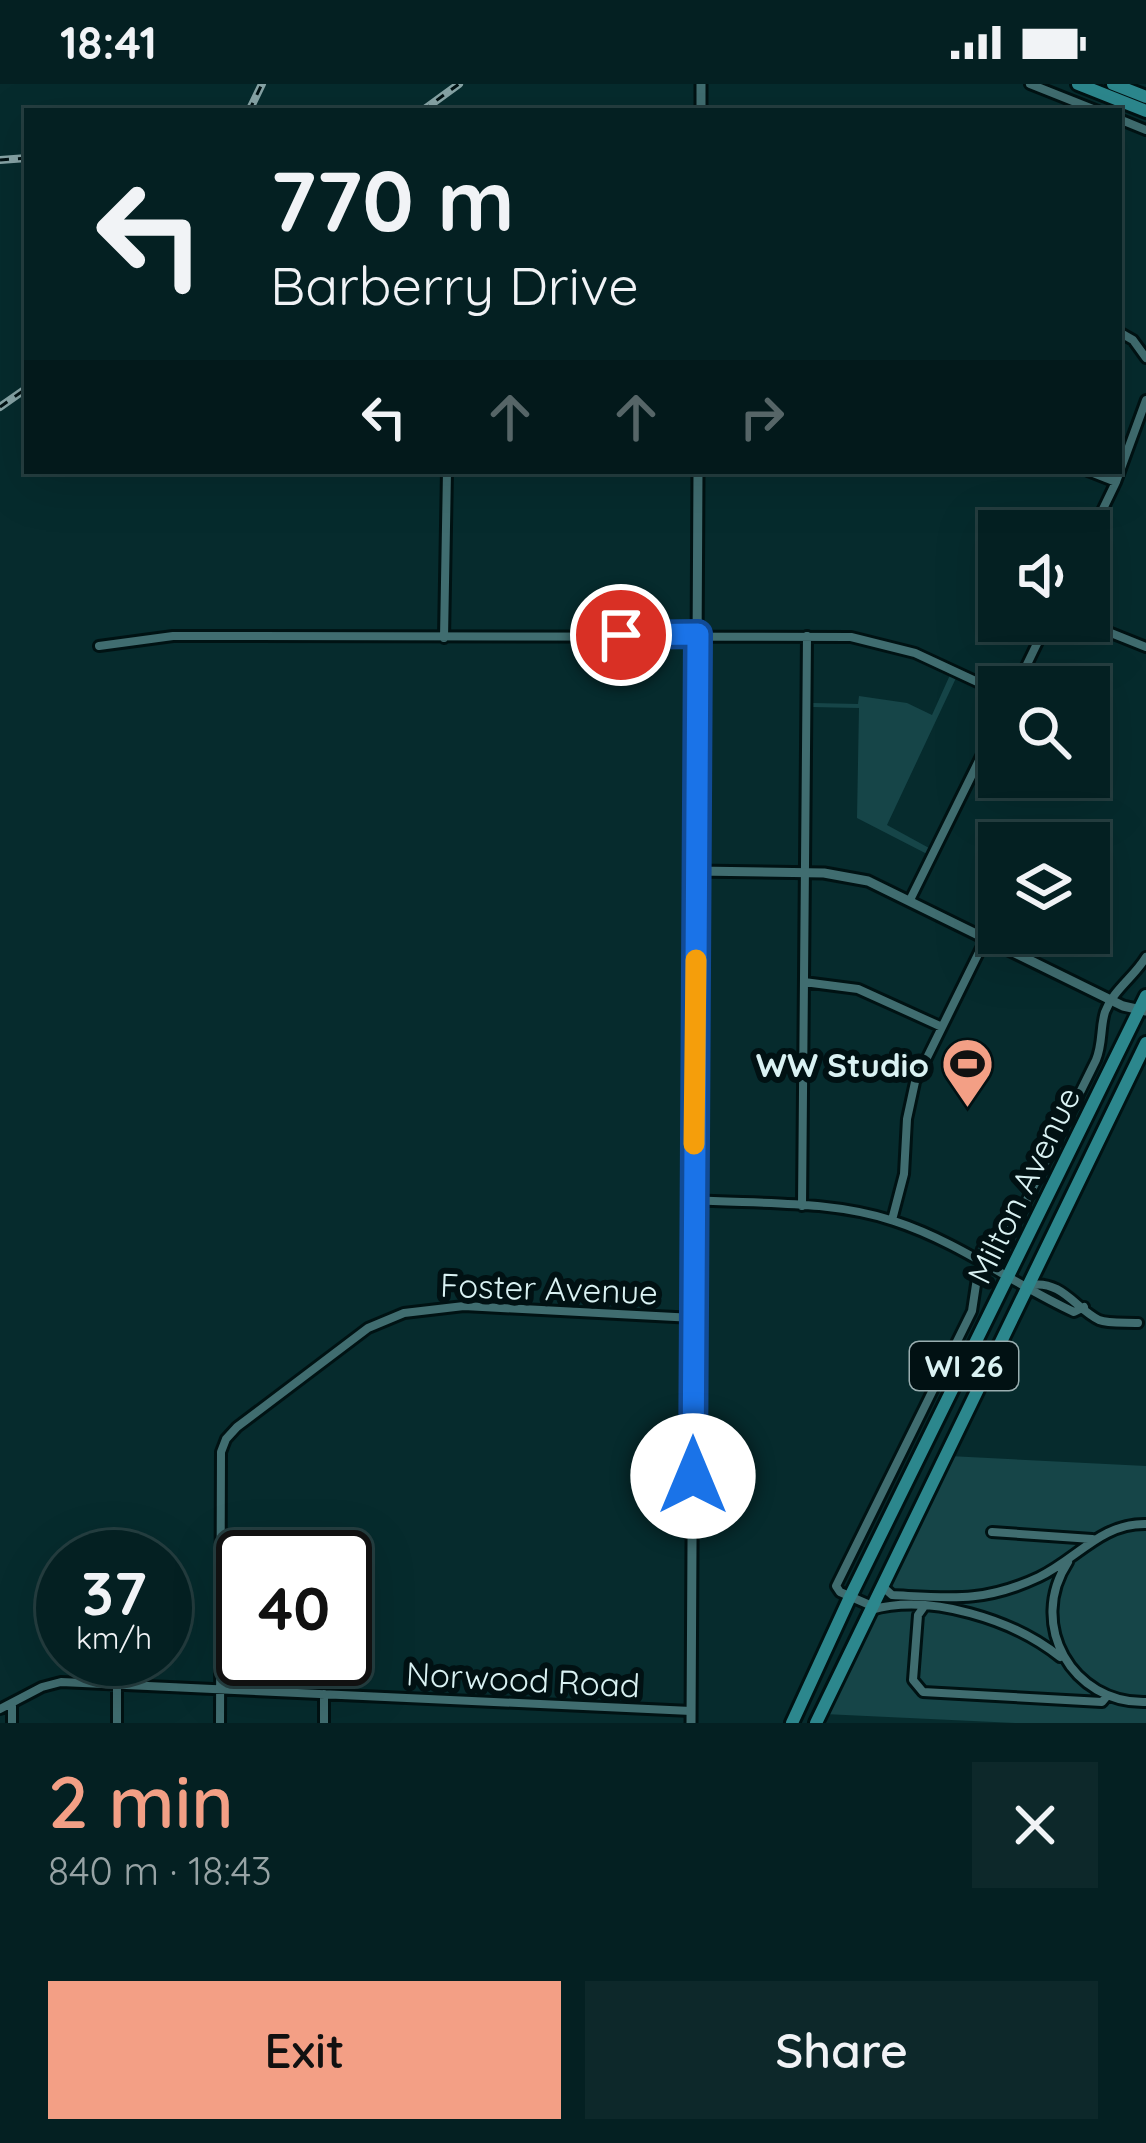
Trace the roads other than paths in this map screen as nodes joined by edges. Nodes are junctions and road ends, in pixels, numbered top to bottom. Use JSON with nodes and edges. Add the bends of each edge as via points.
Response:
{"nodes":[{"id":1,"x":1030,"y":84,"type":"edge"},
{"id":2,"x":1078,"y":84,"type":"edge"},
{"id":3,"x":1118,"y":93,"type":"edge"},
{"id":4,"x":1146,"y":97,"type":"edge"},
{"id":5,"x":1090,"y":108,"type":"edge"},
{"id":6,"x":1146,"y":111,"type":"edge"},
{"id":7,"x":1122,"y":334,"type":"edge"},
{"id":8,"x":1146,"y":358,"type":"edge"},
{"id":9,"x":1146,"y":400,"type":"edge"},
{"id":10,"x":1122,"y":466,"type":"edge"},
{"id":11,"x":447,"y":474,"type":"edge"},
{"id":12,"x":698,"y":474,"type":"edge"},
{"id":13,"x":1096,"y":474,"type":"edge"},
{"id":14,"x":1119,"y":474,"type":"edge"},
{"id":15,"x":1116,"y":482,"type":"junction"},
{"id":16,"x":1102,"y":510,"type":"edge"},
{"id":17,"x":1110,"y":633,"type":"edge"},
{"id":18,"x":698,"y":634,"type":"junction"},
{"id":19,"x":807,"y":636,"type":"junction"},
{"id":20,"x":444,"y":638,"type":"junction"},
{"id":21,"x":99,"y":646,"type":"dead end"},
{"id":22,"x":1146,"y":647,"type":"edge"},
{"id":23,"x":978,"y":683,"type":"edge"},
{"id":24,"x":978,"y":762,"type":"edge"},
{"id":25,"x":697,"y":871,"type":"junction"},
{"id":26,"x":805,"y":872,"type":"junction"},
{"id":27,"x":910,"y":900,"type":"junction"},
{"id":28,"x":978,"y":934,"type":"edge"},
{"id":29,"x":978,"y":954,"type":"edge"},
{"id":30,"x":1019,"y":954,"type":"edge"},
{"id":31,"x":1146,"y":957,"type":"edge"},
{"id":32,"x":804,"y":982,"type":"junction"},
{"id":33,"x":1146,"y":996,"type":"edge"},
{"id":34,"x":1112,"y":1000,"type":"junction"},
{"id":35,"x":1142,"y":1011,"type":"edge"},
{"id":36,"x":941,"y":1027,"type":"junction"},
{"id":37,"x":1146,"y":1043,"type":"edge"},
{"id":38,"x":693,"y":1200,"type":"junction"},
{"id":39,"x":802,"y":1206,"type":"junction"},
{"id":40,"x":892,"y":1220,"type":"junction"},
{"id":41,"x":983,"y":1261,"type":"junction"},
{"id":42,"x":1008,"y":1275,"type":"junction"},
{"id":43,"x":1027,"y":1286,"type":"junction"},
{"id":44,"x":694,"y":1318,"type":"junction"},
{"id":45,"x":1138,"y":1323,"type":"dead end"},
{"id":46,"x":1146,"y":1524,"type":"edge"},
{"id":47,"x":992,"y":1532,"type":"dead end"},
{"id":48,"x":1095,"y":1539,"type":"junction"},
{"id":49,"x":1073,"y":1556,"type":"junction"},
{"id":50,"x":1041,"y":1576,"type":"junction"},
{"id":51,"x":881,"y":1586,"type":"junction"},
{"id":52,"x":1057,"y":1587,"type":"junction"},
{"id":53,"x":850,"y":1597,"type":"junction"},
{"id":54,"x":979,"y":1599,"type":"junction"},
{"id":55,"x":871,"y":1608,"type":"junction"},
{"id":56,"x":920,"y":1611,"type":"junction"},
{"id":57,"x":974,"y":1614,"type":"junction"},
{"id":58,"x":1062,"y":1659,"type":"junction"},
{"id":59,"x":1085,"y":1682,"type":"junction"},
{"id":60,"x":52,"y":1686,"type":"edge"},
{"id":61,"x":117,"y":1686,"type":"edge"},
{"id":62,"x":158,"y":1686,"type":"edge"},
{"id":63,"x":220,"y":1689,"type":"junction"},
{"id":64,"x":323,"y":1694,"type":"junction"},
{"id":65,"x":1107,"y":1696,"type":"junction"},
{"id":66,"x":1074,"y":1700,"type":"junction"},
{"id":67,"x":1146,"y":1702,"type":"edge"},
{"id":68,"x":12,"y":1703,"type":"junction"},
{"id":69,"x":0,"y":1709,"type":"edge"},
{"id":70,"x":691,"y":1717,"type":"edge"},
{"id":71,"x":12,"y":1723,"type":"edge"},
{"id":72,"x":117,"y":1723,"type":"edge"},
{"id":73,"x":220,"y":1723,"type":"edge"},
{"id":74,"x":324,"y":1723,"type":"edge"},
{"id":75,"x":792,"y":1723,"type":"edge"},
{"id":76,"x":816,"y":1723,"type":"edge"}],
"edges":[{"from":1,"to":5,"type":"street"},
{"from":2,"to":3,"type":"main road"},
{"from":3,"to":4,"type":"main road"},
{"from":3,"to":6,"type":"main road"},
{"from":7,"to":8,"type":"street"},
{"from":9,"to":10,"type":"street"},
{"from":11,"to":20,"type":"street"},
{"from":12,"to":18,"type":"street"},
{"from":13,"to":15,"type":"street"},
{"from":14,"to":15,"type":"street"},
{"from":15,"to":16,"type":"street"},
{"from":17,"to":22,"type":"street"},
{"from":18,"to":19,"type":"street"},
{"from":18,"to":20,"type":"street"},
{"from":18,"to":25,"type":"street"},
{"from":19,"to":23,"type":"street","via":[[894,646]]},
{"from":19,"to":26,"type":"street"},
{"from":20,"to":21,"type":"street","via":[[173,635]]},
{"from":24,"to":27,"type":"street"},
{"from":25,"to":26,"type":"street"},
{"from":25,"to":38,"type":"street"},
{"from":26,"to":27,"type":"street","via":[[868,881]]},
{"from":26,"to":32,"type":"street"},
{"from":27,"to":28,"type":"street"},
{"from":29,"to":36,"type":"street"},
{"from":30,"to":34,"type":"street"},
{"from":31,"to":34,"type":"street"},
{"from":32,"to":36,"type":"street","via":[[858,989]]},
{"from":32,"to":39,"type":"street"},
{"from":33,"to":35,"type":"main road","name":"Milton Avenue","number":"WI 26"},
{"from":34,"to":35,"type":"street"},
{"from":34,"to":41,"type":"street","via":[[1089,1075],[1015,1224]]},
{"from":35,"to":42,"type":"main road","name":"Milton Avenue","number":"WI 26"},
{"from":36,"to":40,"type":"street","via":[[909,1102]]},
{"from":37,"to":43,"type":"main road","name":"Milton Avenue","number":"WI 26"},
{"from":38,"to":39,"type":"street"},
{"from":38,"to":44,"type":"street"},
{"from":39,"to":40,"type":"street"},
{"from":40,"to":41,"type":"street"},
{"from":41,"to":42,"type":"street"},
{"from":41,"to":53,"type":"street","via":[[972,1311],[838,1576],[837,1589]]},
{"from":42,"to":43,"type":"street"},
{"from":42,"to":53,"type":"main road","name":"Milton Avenue","number":"WI 26"},
{"from":43,"to":45,"type":"street","via":[[1042,1283],[1100,1321]]},
{"from":43,"to":51,"type":"main road","name":"Milton Avenue","number":"WI 26"},
{"from":44,"to":63,"type":"street","name":"Foster Avenue","via":[[423,1308],[368,1328],[236,1427],[221,1452]]},
{"from":44,"to":70,"type":"street"},
{"from":46,"to":48,"type":"street"},
{"from":47,"to":48,"type":"street"},
{"from":48,"to":49,"type":"street"},
{"from":49,"to":50,"type":"street"},
{"from":49,"to":52,"type":"street"},
{"from":50,"to":52,"type":"street"},
{"from":50,"to":54,"type":"street"},
{"from":51,"to":54,"type":"street","via":[[892,1595]]},
{"from":51,"to":55,"type":"main road","name":"Milton Avenue","number":"WI 26"},
{"from":52,"to":58,"type":"street","via":[[1054,1635]]},
{"from":53,"to":55,"type":"street"},
{"from":53,"to":75,"type":"main road","name":"Milton Avenue","number":"WI 26"},
{"from":54,"to":57,"type":"street"},
{"from":55,"to":56,"type":"street"},
{"from":55,"to":76,"type":"main road","name":"Milton Avenue","number":"WI 26"},
{"from":56,"to":57,"type":"street"},
{"from":56,"to":66,"type":"street","via":[[913,1680],[923,1692]]},
{"from":57,"to":58,"type":"street"},
{"from":58,"to":59,"type":"street"},
{"from":59,"to":65,"type":"street"},
{"from":59,"to":66,"type":"street"},
{"from":60,"to":68,"type":"street","name":"Norwood Road"},
{"from":61,"to":72,"type":"street"},
{"from":62,"to":63,"type":"street","name":"Norwood Road"},
{"from":63,"to":64,"type":"street","name":"Norwood Road"},
{"from":63,"to":73,"type":"street","name":"Foster Avenue"},
{"from":64,"to":70,"type":"street","name":"Norwood Road"},
{"from":64,"to":74,"type":"street"},
{"from":65,"to":66,"type":"street"},
{"from":65,"to":67,"type":"street"},
{"from":68,"to":69,"type":"street","name":"Norwood Road"},
{"from":68,"to":71,"type":"street"}]}
